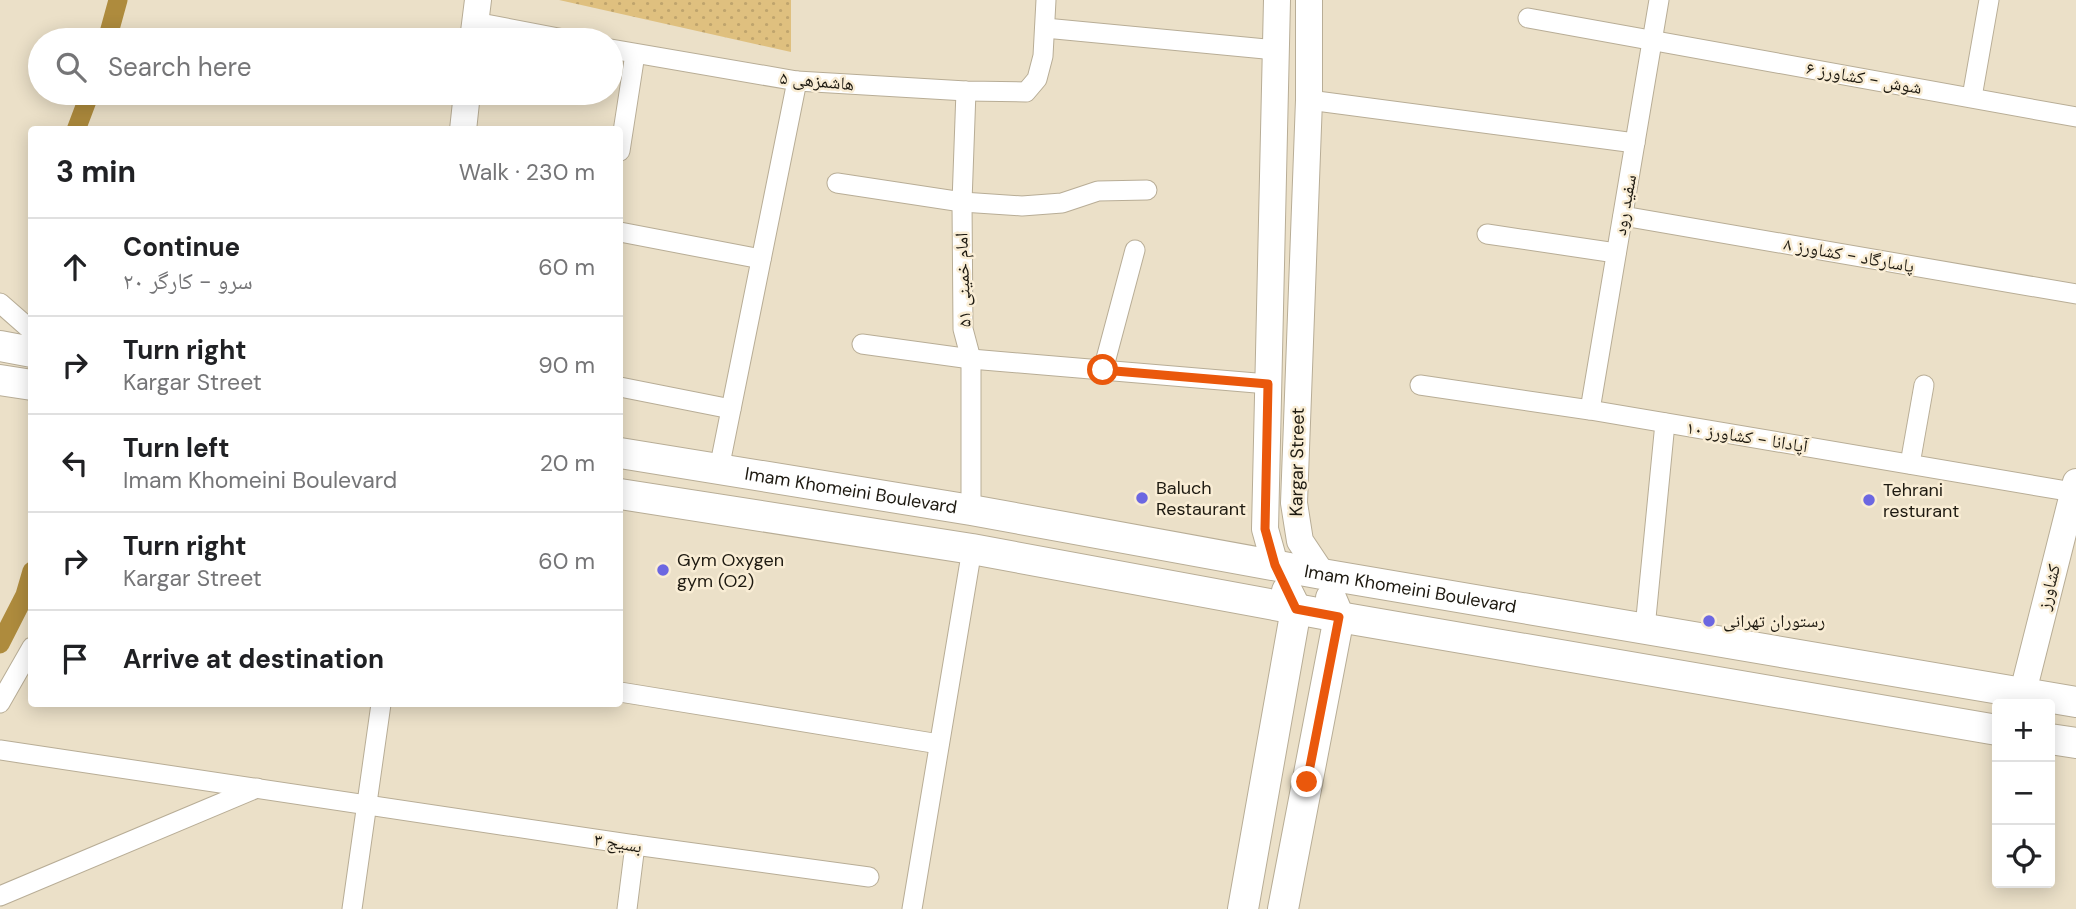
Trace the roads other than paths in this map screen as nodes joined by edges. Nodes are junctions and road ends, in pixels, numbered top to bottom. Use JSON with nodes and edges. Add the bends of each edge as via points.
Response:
{"nodes":[{"id":1,"x":1046,"y":0,"type":"edge"},
{"id":2,"x":1277,"y":0,"type":"edge"},
{"id":3,"x":1309,"y":0,"type":"edge"},
{"id":4,"x":1660,"y":0,"type":"edge"},
{"id":5,"x":1989,"y":0,"type":"edge"},
{"id":6,"x":1528,"y":18,"type":"dead end"},
{"id":7,"x":476,"y":21,"type":"edge"},
{"id":8,"x":510,"y":28,"type":"edge"},
{"id":9,"x":1045,"y":28,"type":"junction"},
{"id":10,"x":1653,"y":40,"type":"junction"},
{"id":11,"x":1276,"y":50,"type":"junction"},
{"id":12,"x":623,"y":52,"type":"edge"},
{"id":13,"x":635,"y":54,"type":"junction"},
{"id":14,"x":797,"y":81,"type":"junction"},
{"id":15,"x":966,"y":91,"type":"junction"},
{"id":16,"x":1972,"y":97,"type":"junction"},
{"id":17,"x":1275,"y":98,"type":"junction"},
{"id":18,"x":1309,"y":100,"type":"junction"},
{"id":19,"x":466,"y":105,"type":"edge"},
{"id":20,"x":2076,"y":117,"type":"edge"},
{"id":21,"x":463,"y":126,"type":"edge"},
{"id":22,"x":623,"y":131,"type":"edge"},
{"id":23,"x":1635,"y":143,"type":"junction"},
{"id":24,"x":837,"y":183,"type":"dead end"},
{"id":25,"x":1147,"y":190,"type":"dead end"},
{"id":26,"x":962,"y":202,"type":"junction"},
{"id":27,"x":1623,"y":216,"type":"junction"},
{"id":28,"x":623,"y":233,"type":"edge"},
{"id":29,"x":1487,"y":234,"type":"dead end"},
{"id":30,"x":1135,"y":250,"type":"dead end"},
{"id":31,"x":1616,"y":253,"type":"junction"},
{"id":32,"x":761,"y":258,"type":"junction"},
{"id":33,"x":2076,"y":295,"type":"edge"},
{"id":34,"x":0,"y":303,"type":"edge"},
{"id":35,"x":28,"y":328,"type":"edge"},
{"id":36,"x":862,"y":344,"type":"dead end"},
{"id":37,"x":0,"y":346,"type":"edge"},
{"id":38,"x":28,"y":351,"type":"edge"},
{"id":39,"x":971,"y":359,"type":"junction"},
{"id":40,"x":1103,"y":370,"type":"junction"},
{"id":41,"x":0,"y":380,"type":"edge"},
{"id":42,"x":28,"y":384,"type":"edge"},
{"id":43,"x":1268,"y":384,"type":"junction"},
{"id":44,"x":1420,"y":385,"type":"dead end"},
{"id":45,"x":1924,"y":385,"type":"dead end"},
{"id":46,"x":623,"y":388,"type":"edge"},
{"id":47,"x":731,"y":409,"type":"junction"},
{"id":48,"x":1590,"y":410,"type":"junction"},
{"id":49,"x":1665,"y":423,"type":"junction"},
{"id":50,"x":623,"y":453,"type":"edge"},
{"id":51,"x":1910,"y":464,"type":"junction"},
{"id":52,"x":719,"y":469,"type":"junction"},
{"id":53,"x":2075,"y":487,"type":"edge"},
{"id":54,"x":623,"y":494,"type":"edge"},
{"id":55,"x":971,"y":510,"type":"junction"},
{"id":56,"x":972,"y":549,"type":"junction"},
{"id":57,"x":1275,"y":565,"type":"junction"},
{"id":58,"x":1322,"y":574,"type":"junction"},
{"id":59,"x":1296,"y":609,"type":"junction"},
{"id":60,"x":1339,"y":617,"type":"junction"},
{"id":61,"x":1645,"y":628,"type":"junction"},
{"id":62,"x":28,"y":654,"type":"edge"},
{"id":63,"x":623,"y":692,"type":"edge"},
{"id":64,"x":2023,"y":692,"type":"junction"},
{"id":65,"x":2076,"y":702,"type":"edge"},
{"id":66,"x":0,"y":703,"type":"edge"},
{"id":67,"x":381,"y":707,"type":"edge"},
{"id":68,"x":1992,"y":729,"type":"edge"},
{"id":69,"x":2055,"y":740,"type":"edge"},
{"id":70,"x":2076,"y":743,"type":"edge"},
{"id":71,"x":939,"y":744,"type":"junction"},
{"id":72,"x":0,"y":750,"type":"edge"},
{"id":73,"x":1266,"y":771,"type":"junction"},
{"id":74,"x":1307,"y":782,"type":"junction"},
{"id":75,"x":258,"y":788,"type":"junction"},
{"id":76,"x":368,"y":804,"type":"junction"},
{"id":77,"x":635,"y":845,"type":"junction"},
{"id":78,"x":869,"y":877,"type":"dead end"},
{"id":79,"x":0,"y":896,"type":"edge"},
{"id":80,"x":352,"y":909,"type":"edge"},
{"id":81,"x":627,"y":909,"type":"edge"},
{"id":82,"x":912,"y":909,"type":"edge"},
{"id":83,"x":1243,"y":909,"type":"edge"},
{"id":84,"x":1283,"y":909,"type":"edge"}],
"edges":[{"from":1,"to":9,"type":"street"},
{"from":2,"to":11,"type":"main road","name":"Kargar Street"},
{"from":3,"to":18,"type":"main road","name":"Kargar Street"},
{"from":4,"to":10,"type":"street","name":"سفید رود"},
{"from":5,"to":16,"type":"street"},
{"from":6,"to":10,"type":"street","name":"شوش - کشاورز ۶"},
{"from":7,"to":8,"type":"street"},
{"from":9,"to":11,"type":"street"},
{"from":9,"to":15,"type":"street","name":"هاشمزهی ۵","via":[[1037,79],[1026,92]]},
{"from":10,"to":16,"type":"street","name":"شوش - کشاورز ۶"},
{"from":10,"to":23,"type":"street","name":"سفید رود"},
{"from":11,"to":17,"type":"main road","name":"Kargar Street"},
{"from":12,"to":13,"type":"street","name":"هاشمزهی ۵"},
{"from":13,"to":14,"type":"street","name":"هاشمزهی ۵"},
{"from":13,"to":22,"type":"street"},
{"from":14,"to":15,"type":"street","name":"هاشمزهی ۵"},
{"from":14,"to":32,"type":"street"},
{"from":15,"to":26,"type":"street","name":"امام خمینی ۵۱"},
{"from":16,"to":20,"type":"street","name":"شوش - کشاورز ۶"},
{"from":17,"to":18,"type":"main road"},
{"from":17,"to":43,"type":"main road","name":"Kargar Street"},
{"from":18,"to":23,"type":"street"},
{"from":18,"to":58,"type":"main road","name":"Kargar Street","via":[[1294,503],[1300,541]]},
{"from":19,"to":21,"type":"main road"},
{"from":23,"to":27,"type":"street","name":"سفید رود"},
{"from":24,"to":26,"type":"street"},
{"from":25,"to":26,"type":"street","via":[[1098,191],[1062,203]]},
{"from":26,"to":39,"type":"street","name":"امام خمینی ۵۱","via":[[963,329]]},
{"from":27,"to":31,"type":"street","name":"سفید رود"},
{"from":27,"to":33,"type":"street","name":"پاسارگاد - کشاورز ۸"},
{"from":28,"to":32,"type":"street"},
{"from":29,"to":31,"type":"street"},
{"from":30,"to":40,"type":"street"},
{"from":31,"to":48,"type":"street","name":"سفید رود"},
{"from":32,"to":47,"type":"street"},
{"from":34,"to":35,"type":"street"},
{"from":36,"to":39,"type":"street"},
{"from":37,"to":38,"type":"main road"},
{"from":39,"to":40,"type":"street"},
{"from":39,"to":55,"type":"street","name":"امام خمینی ۵۱"},
{"from":40,"to":43,"type":"street"},
{"from":41,"to":42,"type":"main road"},
{"from":43,"to":57,"type":"main road","name":"Kargar Street","via":[[1265,529]]},
{"from":44,"to":48,"type":"street","name":"آپادانا - کشاورز ۱۰"},
{"from":45,"to":51,"type":"street"},
{"from":46,"to":47,"type":"street"},
{"from":47,"to":52,"type":"street"},
{"from":48,"to":49,"type":"street","name":"آپادانا - کشاورز ۱۰"},
{"from":49,"to":51,"type":"street","name":"آپادانا - کشاورز ۱۰"},
{"from":49,"to":61,"type":"street"},
{"from":50,"to":52,"type":"main road","name":"Imam Khomeini Boulevard"},
{"from":51,"to":53,"type":"street","name":"آپادانا - کشاورز ۱۰"},
{"from":52,"to":55,"type":"main road","name":"Imam Khomeini Boulevard"},
{"from":53,"to":64,"type":"main road","name":"کشاورز"},
{"from":54,"to":56,"type":"main road"},
{"from":55,"to":57,"type":"main road","name":"Imam Khomeini Boulevard"},
{"from":56,"to":59,"type":"main road"},
{"from":56,"to":71,"type":"street"},
{"from":57,"to":58,"type":"main road","name":"Imam Khomeini Boulevard"},
{"from":57,"to":59,"type":"main road","name":"Kargar Street"},
{"from":58,"to":60,"type":"main road","name":"Kargar Street"},
{"from":58,"to":61,"type":"main road","name":"Imam Khomeini Boulevard"},
{"from":59,"to":60,"type":"main road"},
{"from":59,"to":73,"type":"main road"},
{"from":60,"to":68,"type":"main road"},
{"from":60,"to":74,"type":"main road"},
{"from":61,"to":64,"type":"main road","name":"Imam Khomeini Boulevard"},
{"from":62,"to":66,"type":"street"},
{"from":63,"to":71,"type":"street"},
{"from":64,"to":65,"type":"main road","name":"Imam Khomeini Boulevard"},
{"from":67,"to":76,"type":"street"},
{"from":69,"to":70,"type":"main road"},
{"from":71,"to":82,"type":"street"},
{"from":72,"to":75,"type":"street","name":"بسیج ۳"},
{"from":73,"to":74,"type":"main road","via":[[1272,762],[1292,758],[1301,763]]},
{"from":73,"to":83,"type":"main road"},
{"from":74,"to":84,"type":"main road"},
{"from":75,"to":76,"type":"street","name":"بسیج ۳"},
{"from":75,"to":79,"type":"street"},
{"from":76,"to":77,"type":"street","name":"بسیج ۳"},
{"from":76,"to":80,"type":"street"},
{"from":77,"to":78,"type":"street","name":"بسیج ۳"},
{"from":77,"to":81,"type":"street"}]}
